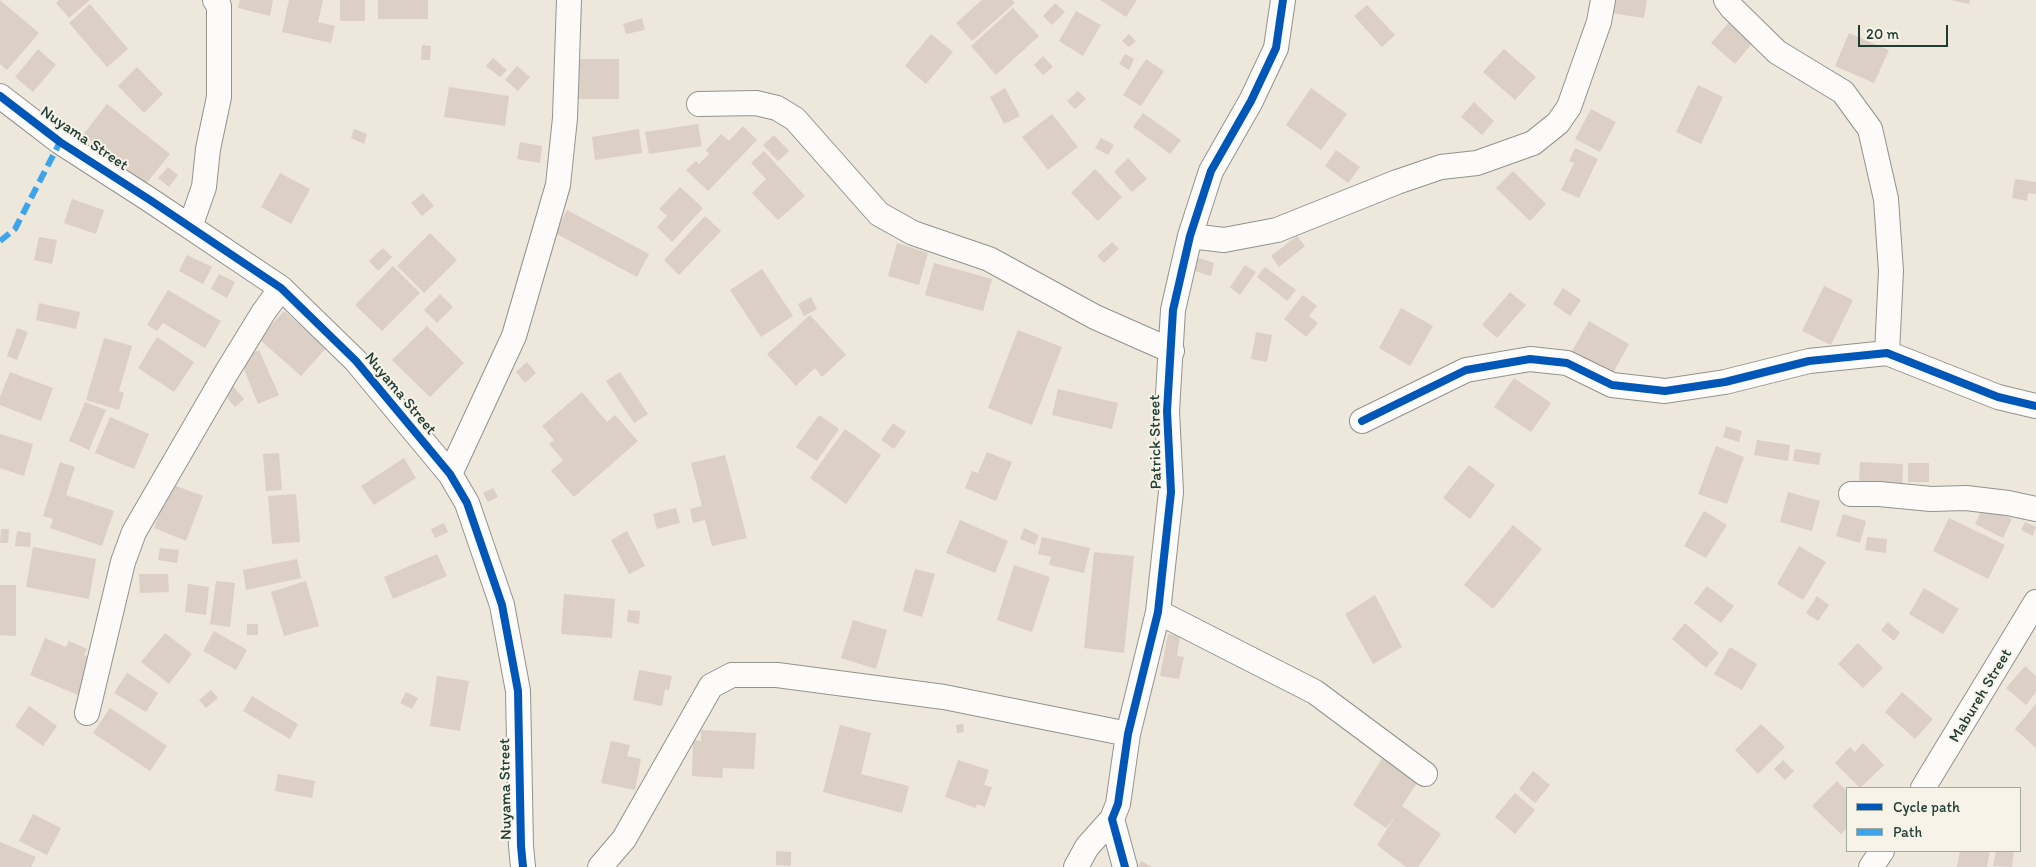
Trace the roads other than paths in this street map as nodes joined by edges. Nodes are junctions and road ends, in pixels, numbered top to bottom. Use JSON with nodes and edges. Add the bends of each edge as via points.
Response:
{"nodes":[{"id":1,"x":215,"y":0,"type":"edge"},
{"id":2,"x":568,"y":0,"type":"edge"},
{"id":3,"x":1283,"y":0,"type":"edge"},
{"id":4,"x":1603,"y":0,"type":"edge"},
{"id":5,"x":1726,"y":0,"type":"edge"},
{"id":6,"x":0,"y":96,"type":"edge"},
{"id":7,"x":699,"y":104,"type":"dead end"},
{"id":8,"x":190,"y":227,"type":"junction"},
{"id":9,"x":1190,"y":236,"type":"junction"},
{"id":10,"x":281,"y":288,"type":"junction"},
{"id":11,"x":1172,"y":351,"type":"junction"},
{"id":12,"x":1887,"y":353,"type":"junction"},
{"id":13,"x":2036,"y":406,"type":"edge"},
{"id":14,"x":1362,"y":421,"type":"dead end"},
{"id":15,"x":450,"y":474,"type":"junction"},
{"id":16,"x":1851,"y":494,"type":"dead end"},
{"id":17,"x":2036,"y":509,"type":"edge"},
{"id":18,"x":1158,"y":612,"type":"junction"},
{"id":19,"x":2034,"y":613,"type":"edge"},
{"id":20,"x":86,"y":713,"type":"dead end"},
{"id":21,"x":1128,"y":734,"type":"junction"},
{"id":22,"x":1425,"y":774,"type":"dead end"},
{"id":23,"x":1925,"y":787,"type":"edge"},
{"id":24,"x":1112,"y":819,"type":"junction"},
{"id":25,"x":1881,"y":852,"type":"edge"},
{"id":26,"x":523,"y":867,"type":"edge"},
{"id":27,"x":600,"y":867,"type":"edge"},
{"id":28,"x":1076,"y":867,"type":"edge"},
{"id":29,"x":1125,"y":867,"type":"edge"},
{"id":30,"x":1872,"y":867,"type":"edge"}],
"edges":[{"from":1,"to":8,"type":"street","via":[[218,6],[219,97],[204,187]]},
{"from":2,"to":15,"type":"street","via":[[565,118],[558,185],[514,336]]},
{"from":3,"to":9,"type":"street","name":"Patrick Street","via":[[1276,48],[1251,101],[1211,171]]},
{"from":4,"to":9,"type":"street","via":[[1599,22],[1569,107],[1558,123],[1533,143],[1477,163],[1441,167],[1277,230],[1224,240]]},
{"from":5,"to":12,"type":"street","via":[[1777,52],[1843,92],[1870,129],[1886,199],[1891,271]]},
{"from":6,"to":8,"type":"street","name":"Nuyama Street","via":[[60,142]]},
{"from":7,"to":11,"type":"street","via":[[756,103],[777,108],[794,119],[879,214],[913,233],[990,259],[1095,317]]},
{"from":8,"to":10,"type":"street","name":"Nuyama Street"},
{"from":9,"to":11,"type":"street","name":"Patrick Street","via":[[1173,310]]},
{"from":10,"to":15,"type":"street","name":"Nuyama Street","via":[[356,361]]},
{"from":10,"to":20,"type":"street","via":[[225,375],[134,532],[123,562]]},
{"from":11,"to":18,"type":"street","name":"Patrick Street","via":[[1167,411],[1171,492]]},
{"from":12,"to":13,"type":"street","via":[[1998,397]]},
{"from":12,"to":14,"type":"street","via":[[1808,361],[1725,382],[1665,391],[1612,385],[1567,363],[1530,359],[1466,370]]},
{"from":15,"to":26,"type":"street","name":"Nuyama Street","via":[[467,503],[502,605],[518,691]]},
{"from":16,"to":17,"type":"street","via":[[1966,498]]},
{"from":18,"to":21,"type":"street","name":"Patrick Street"},
{"from":18,"to":22,"type":"street","via":[[1315,692]]},
{"from":19,"to":23,"type":"street","name":"Mabureh Street"},
{"from":21,"to":24,"type":"street","name":"Patrick Street","via":[[1118,804]]},
{"from":21,"to":27,"type":"street","via":[[944,697],[777,675],[732,674],[711,686],[624,839]]},
{"from":24,"to":28,"type":"street","via":[[1087,847]]},
{"from":24,"to":29,"type":"street"},
{"from":25,"to":30,"type":"street"}]}
